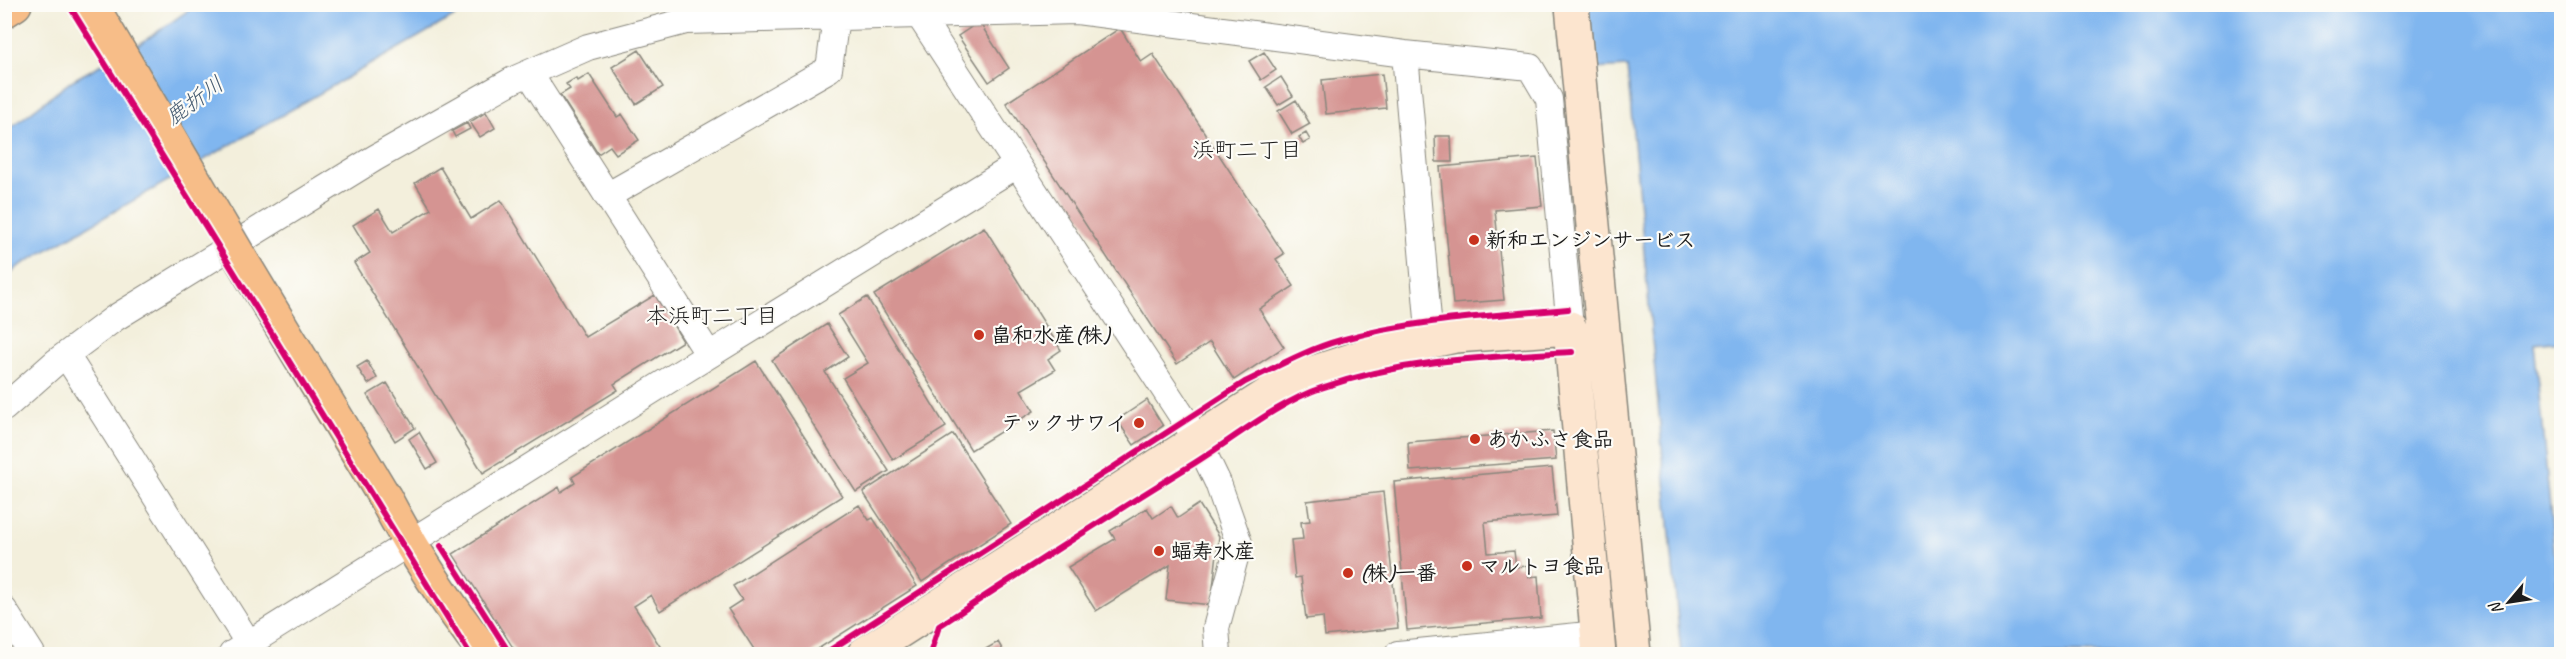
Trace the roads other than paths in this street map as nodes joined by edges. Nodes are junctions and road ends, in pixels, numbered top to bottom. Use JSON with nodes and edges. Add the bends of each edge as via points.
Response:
{"nodes":[{"id":1,"x":15,"y":4,"type":"edge"},
{"id":2,"x":92,"y":4,"type":"edge"},
{"id":3,"x":1572,"y":6,"type":"dead end"},
{"id":4,"x":4,"y":11,"type":"edge"},
{"id":5,"x":919,"y":15,"type":"junction"},
{"id":6,"x":836,"y":17,"type":"junction"},
{"id":7,"x":1404,"y":54,"type":"junction"},
{"id":8,"x":528,"y":73,"type":"junction"},
{"id":9,"x":1017,"y":165,"type":"junction"},
{"id":10,"x":608,"y":196,"type":"junction"},
{"id":11,"x":1570,"y":328,"type":"junction"},
{"id":12,"x":1430,"y":342,"type":"junction"},
{"id":13,"x":66,"y":355,"type":"junction"},
{"id":14,"x":709,"y":355,"type":"junction"},
{"id":15,"x":4,"y":408,"type":"edge"},
{"id":16,"x":1197,"y":439,"type":"junction"},
{"id":17,"x":410,"y":543,"type":"junction"},
{"id":18,"x":4,"y":610,"type":"edge"},
{"id":19,"x":1599,"y":644,"type":"edge"},
{"id":20,"x":240,"y":649,"type":"edge"},
{"id":21,"x":885,"y":649,"type":"edge"},
{"id":22,"x":32,"y":654,"type":"edge"},
{"id":23,"x":486,"y":654,"type":"edge"},
{"id":24,"x":1218,"y":654,"type":"edge"},
{"id":25,"x":1398,"y":654,"type":"edge"},
{"id":26,"x":1634,"y":654,"type":"edge"}],
"edges":[{"from":1,"to":4,"type":"main road"},
{"from":2,"to":17,"type":"main road","bridge":true},
{"from":3,"to":26,"type":"street"},
{"from":5,"to":6,"type":"street"},
{"from":5,"to":7,"type":"street","via":[[1077,11]]},
{"from":5,"to":9,"type":"street"},
{"from":6,"to":8,"type":"street","via":[[686,21],[588,47]]},
{"from":6,"to":10,"type":"street","via":[[829,69]]},
{"from":7,"to":11,"type":"street","via":[[1530,67],[1548,99]]},
{"from":7,"to":12,"type":"street"},
{"from":8,"to":10,"type":"street"},
{"from":8,"to":13,"type":"street","via":[[375,158],[115,318]]},
{"from":9,"to":14,"type":"street"},
{"from":9,"to":16,"type":"street"},
{"from":10,"to":14,"type":"street"},
{"from":11,"to":12,"type":"street","via":[[1455,336]]},
{"from":11,"to":19,"type":"street"},
{"from":12,"to":16,"type":"street","via":[[1370,354],[1291,380]]},
{"from":13,"to":15,"type":"street"},
{"from":13,"to":20,"type":"street"},
{"from":14,"to":17,"type":"street"},
{"from":16,"to":21,"type":"street"},
{"from":16,"to":24,"type":"street","via":[[1239,543],[1216,628]]},
{"from":17,"to":20,"type":"street"},
{"from":17,"to":23,"type":"main road","via":[[454,613]]},
{"from":18,"to":22,"type":"street"},
{"from":19,"to":25,"type":"street"}]}
